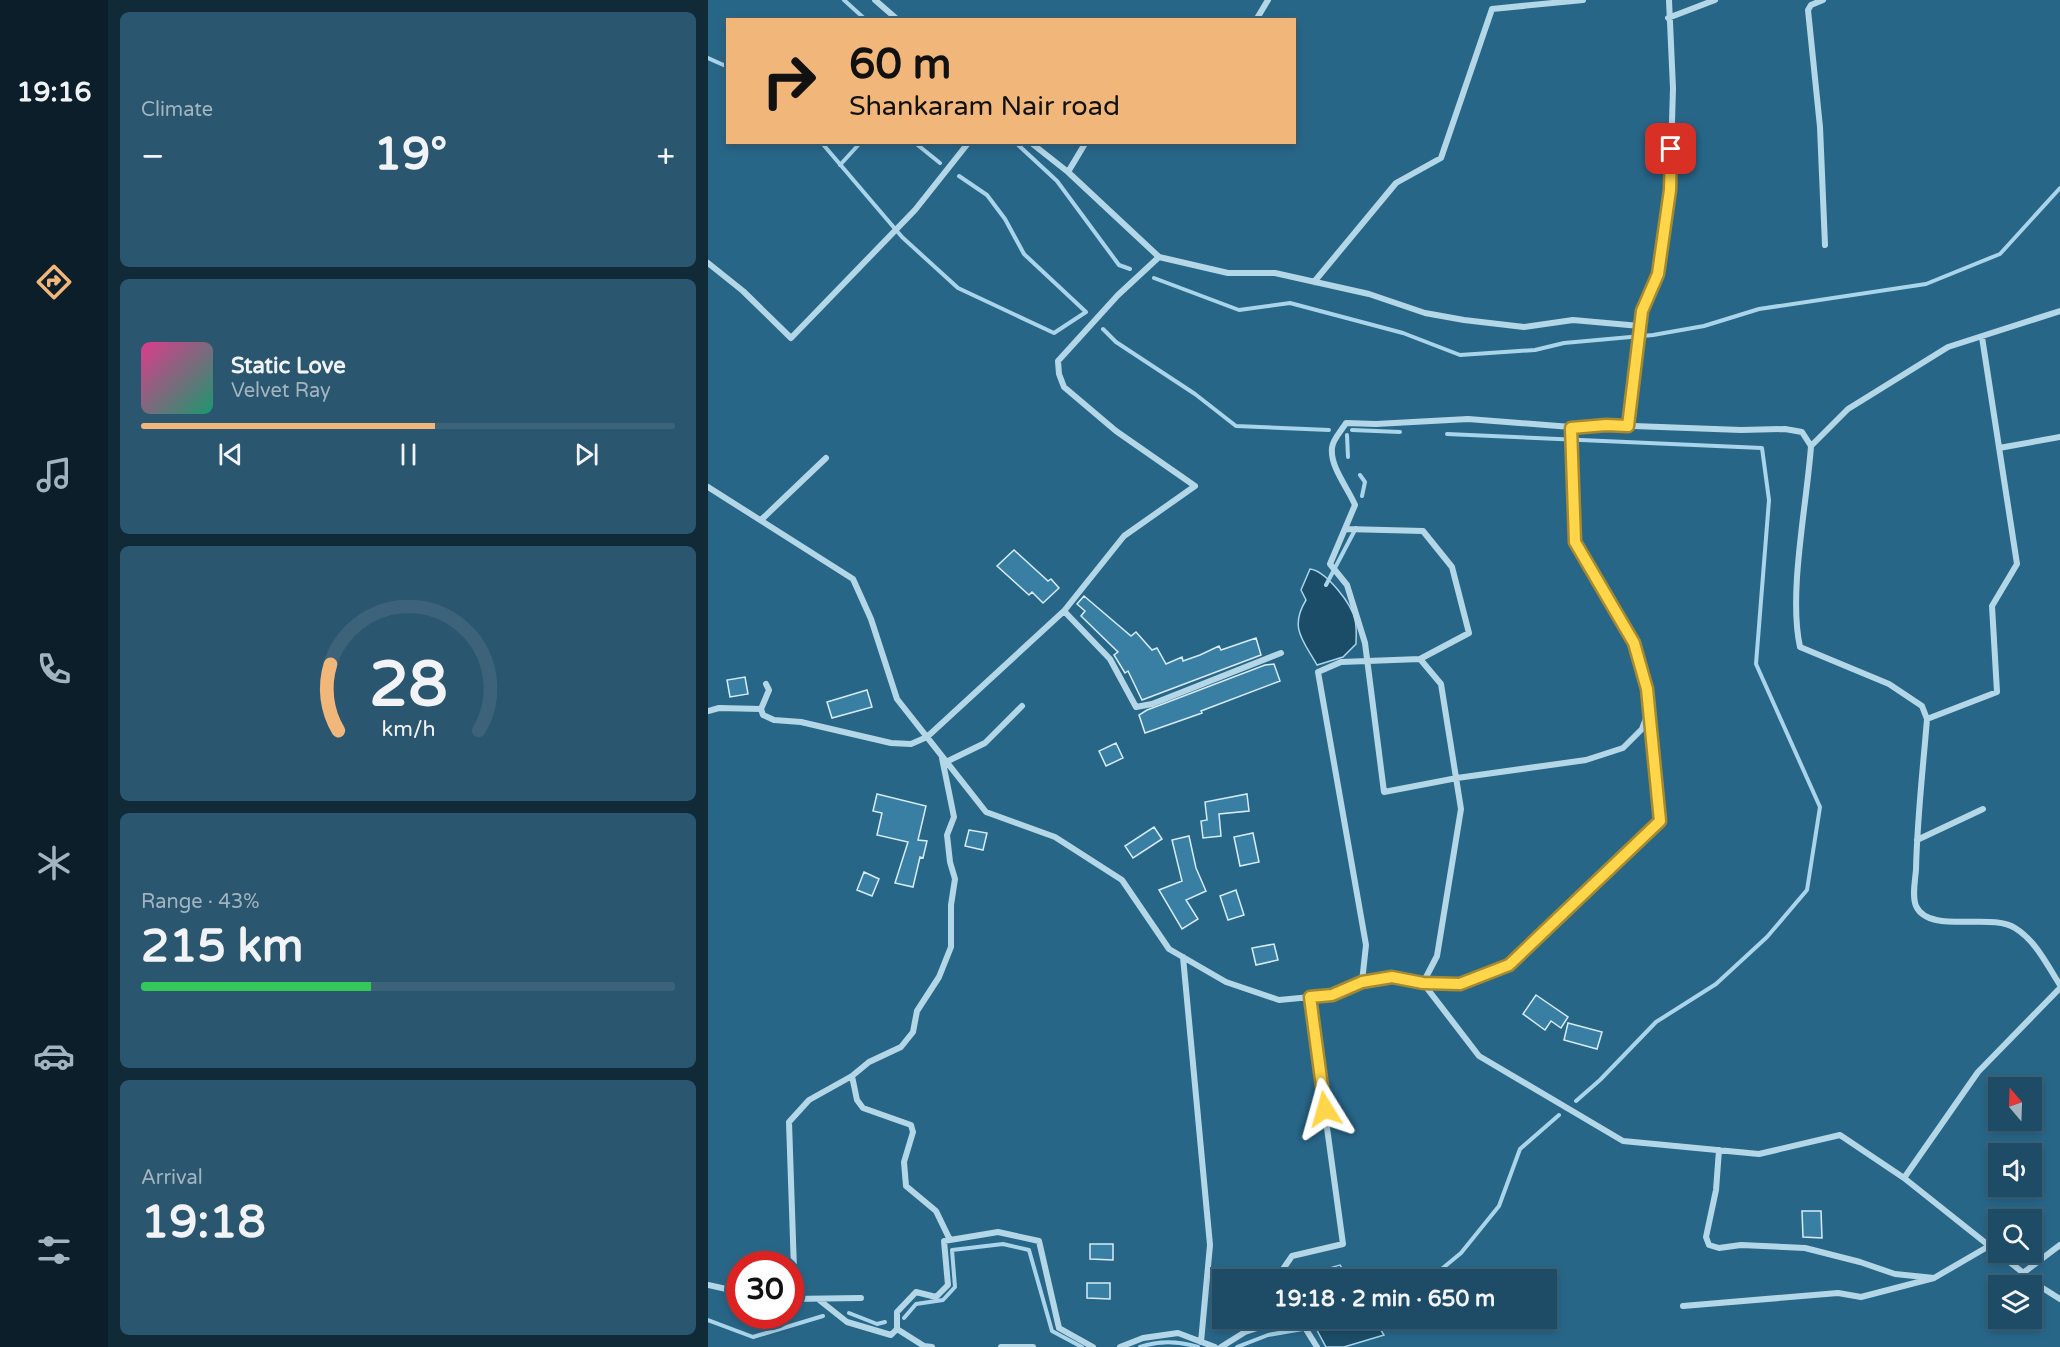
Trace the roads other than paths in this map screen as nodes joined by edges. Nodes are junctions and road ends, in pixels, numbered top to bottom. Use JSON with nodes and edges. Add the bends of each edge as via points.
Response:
{"nodes":[{"id":1,"x":875,"y":0,"type":"edge"},
{"id":2,"x":1268,"y":0,"type":"edge"},
{"id":3,"x":1583,"y":0,"type":"edge"},
{"id":4,"x":1669,"y":0,"type":"edge"},
{"id":5,"x":1715,"y":0,"type":"edge"},
{"id":6,"x":1823,"y":0,"type":"edge"},
{"id":7,"x":896,"y":18,"type":"edge"},
{"id":8,"x":1257,"y":18,"type":"edge"},
{"id":9,"x":1668,"y":18,"type":"junction"},
{"id":10,"x":967,"y":144,"type":"edge"},
{"id":11,"x":1033,"y":144,"type":"edge"},
{"id":12,"x":1085,"y":144,"type":"edge"},
{"id":13,"x":1068,"y":172,"type":"junction"},
{"id":14,"x":1825,"y":245,"type":"dead end"},
{"id":15,"x":1160,"y":257,"type":"junction"},
{"id":16,"x":708,"y":263,"type":"edge"},
{"id":17,"x":1314,"y":282,"type":"junction"},
{"id":18,"x":2060,"y":311,"type":"edge"},
{"id":19,"x":1640,"y":327,"type":"junction"},
{"id":20,"x":1982,"y":337,"type":"junction"},
{"id":21,"x":1628,"y":426,"type":"junction"},
{"id":22,"x":1571,"y":428,"type":"junction"},
{"id":23,"x":2060,"y":437,"type":"edge"},
{"id":24,"x":1811,"y":446,"type":"junction"},
{"id":25,"x":1999,"y":448,"type":"junction"},
{"id":26,"x":826,"y":458,"type":"dead end"},
{"id":27,"x":708,"y":487,"type":"edge"},
{"id":28,"x":761,"y":520,"type":"junction"},
{"id":29,"x":1346,"y":529,"type":"junction"},
{"id":30,"x":1064,"y":611,"type":"junction"},
{"id":31,"x":1281,"y":653,"type":"dead end"},
{"id":32,"x":1366,"y":659,"type":"junction"},
{"id":33,"x":1420,"y":659,"type":"junction"},
{"id":34,"x":766,"y":684,"type":"dead end"},
{"id":35,"x":1022,"y":706,"type":"dead end"},
{"id":36,"x":761,"y":709,"type":"junction"},
{"id":37,"x":708,"y":711,"type":"edge"},
{"id":38,"x":1648,"y":713,"type":"junction"},
{"id":39,"x":1927,"y":719,"type":"junction"},
{"id":40,"x":927,"y":737,"type":"junction"},
{"id":41,"x":944,"y":759,"type":"junction"},
{"id":42,"x":1457,"y":778,"type":"junction"},
{"id":43,"x":1983,"y":809,"type":"dead end"},
{"id":44,"x":1917,"y":840,"type":"junction"},
{"id":45,"x":1183,"y":957,"type":"junction"},
{"id":46,"x":1362,"y":982,"type":"junction"},
{"id":47,"x":1423,"y":983,"type":"junction"},
{"id":48,"x":2060,"y":987,"type":"edge"},
{"id":49,"x":1310,"y":997,"type":"junction"},
{"id":50,"x":852,"y":1076,"type":"junction"},
{"id":51,"x":1719,"y":1150,"type":"junction"},
{"id":52,"x":1904,"y":1178,"type":"junction"},
{"id":53,"x":950,"y":1240,"type":"junction"},
{"id":54,"x":1988,"y":1245,"type":"edge"},
{"id":55,"x":2060,"y":1245,"type":"edge"},
{"id":56,"x":1988,"y":1247,"type":"edge"},
{"id":57,"x":792,"y":1251,"type":"edge"},
{"id":58,"x":2010,"y":1263,"type":"edge"},
{"id":59,"x":1283,"y":1269,"type":"edge"},
{"id":60,"x":2023,"y":1273,"type":"junction"},
{"id":61,"x":1934,"y":1278,"type":"junction"},
{"id":62,"x":708,"y":1285,"type":"edge"},
{"id":63,"x":726,"y":1289,"type":"edge"},
{"id":64,"x":861,"y":1298,"type":"dead end"},
{"id":65,"x":804,"y":1299,"type":"edge"},
{"id":66,"x":818,"y":1299,"type":"junction"},
{"id":67,"x":2060,"y":1299,"type":"edge"},
{"id":68,"x":1683,"y":1306,"type":"dead end"},
{"id":69,"x":897,"y":1329,"type":"junction"},
{"id":70,"x":1254,"y":1329,"type":"edge"},
{"id":71,"x":1306,"y":1329,"type":"edge"},
{"id":72,"x":1082,"y":1341,"type":"junction"},
{"id":73,"x":1201,"y":1342,"type":"junction"},
{"id":74,"x":932,"y":1347,"type":"edge"},
{"id":75,"x":1001,"y":1347,"type":"edge"},
{"id":76,"x":1033,"y":1347,"type":"edge"},
{"id":77,"x":1076,"y":1347,"type":"edge"},
{"id":78,"x":1093,"y":1347,"type":"edge"},
{"id":79,"x":1120,"y":1347,"type":"edge"},
{"id":80,"x":1215,"y":1347,"type":"edge"},
{"id":81,"x":1221,"y":1347,"type":"edge"},
{"id":82,"x":1317,"y":1347,"type":"edge"}],
"edges":[{"from":1,"to":7,"type":"street"},
{"from":2,"to":8,"type":"street"},
{"from":3,"to":17,"type":"street","via":[[1492,9],[1441,158],[1395,183]]},
{"from":4,"to":9,"type":"street"},
{"from":5,"to":9,"type":"street"},
{"from":6,"to":14,"type":"street","via":[[1808,10],[1821,127]]},
{"from":9,"to":19,"type":"street","via":[[1673,88],[1670,190],[1658,274],[1642,311]]},
{"from":10,"to":16,"type":"street","via":[[901,223],[790,338]]},
{"from":11,"to":13,"type":"street"},
{"from":12,"to":13,"type":"street"},
{"from":13,"to":15,"type":"street"},
{"from":15,"to":17,"type":"street","via":[[1228,273],[1275,273]]},
{"from":15,"to":30,"type":"street","via":[[1118,295],[1058,361],[1059,374],[1064,387],[1116,431],[1195,486],[1124,536]]},
{"from":17,"to":19,"type":"street","via":[[1464,320],[1524,327],[1573,320]]},
{"from":18,"to":20,"type":"street"},
{"from":19,"to":21,"type":"street"},
{"from":20,"to":24,"type":"street","via":[[1948,347],[1848,409]]},
{"from":20,"to":25,"type":"street"},
{"from":21,"to":22,"type":"street"},
{"from":21,"to":24,"type":"street","via":[[1785,429],[1802,432]]},
{"from":22,"to":29,"type":"street","via":[[1468,419],[1346,423],[1332,447],[1334,467],[1348,486],[1355,506]]},
{"from":22,"to":38,"type":"street","via":[[1575,542],[1634,643],[1647,689]]},
{"from":23,"to":25,"type":"street"},
{"from":24,"to":39,"type":"street","via":[[1799,572],[1800,647],[1889,684],[1922,706]]},
{"from":25,"to":39,"type":"street","via":[[2017,564],[1992,606],[1997,692]]},
{"from":26,"to":28,"type":"street"},
{"from":27,"to":28,"type":"street"},
{"from":28,"to":40,"type":"street","via":[[853,579],[871,619],[897,699]]},
{"from":29,"to":32,"type":"street","via":[[1330,564],[1347,585],[1365,643]]},
{"from":29,"to":33,"type":"street","via":[[1423,531],[1452,567],[1469,633]]},
{"from":30,"to":31,"type":"street","via":[[1110,659],[1136,707]]},
{"from":30,"to":40,"type":"street"},
{"from":32,"to":33,"type":"street"},
{"from":32,"to":42,"type":"street","via":[[1384,792]]},
{"from":32,"to":46,"type":"street","via":[[1341,662],[1318,672],[1366,945]]},
{"from":33,"to":42,"type":"street","via":[[1441,684]]},
{"from":34,"to":36,"type":"street","via":[[769,690]]},
{"from":35,"to":41,"type":"street","via":[[984,743]]},
{"from":36,"to":37,"type":"street"},
{"from":36,"to":40,"type":"street","via":[[764,716],[774,720],[801,722],[891,743],[910,744]]},
{"from":38,"to":42,"type":"street","via":[[1642,729],[1623,748],[1586,760]]},
{"from":38,"to":47,"type":"street","via":[[1660,821],[1509,965],[1460,984]]},
{"from":39,"to":44,"type":"street"},
{"from":40,"to":41,"type":"street"},
{"from":41,"to":45,"type":"street","via":[[986,812],[1055,837],[1122,880],[1169,949]]},
{"from":41,"to":50,"type":"street","via":[[954,817],[948,835],[955,879],[951,947],[939,977],[917,1011],[914,1032],[901,1047],[869,1062]]},
{"from":42,"to":47,"type":"street","via":[[1461,809],[1437,956]]},
{"from":43,"to":44,"type":"street"},
{"from":44,"to":48,"type":"street","via":[[1917,908],[1931,920],[2002,922],[2014,927],[2033,943]]},
{"from":45,"to":49,"type":"street","via":[[1226,982],[1279,1000]]},
{"from":45,"to":73,"type":"street","via":[[1210,1245]]},
{"from":46,"to":47,"type":"street","via":[[1392,977]]},
{"from":46,"to":49,"type":"street","via":[[1332,995]]},
{"from":47,"to":51,"type":"street","via":[[1479,1056],[1623,1141]]},
{"from":48,"to":52,"type":"street","via":[[1978,1072]]},
{"from":49,"to":59,"type":"street","via":[[1343,1244],[1292,1256]]},
{"from":50,"to":53,"type":"street","via":[[857,1100],[863,1108],[911,1125],[913,1132],[904,1162],[906,1186],[936,1211]]},
{"from":50,"to":57,"type":"street","via":[[809,1100],[789,1122]]},
{"from":51,"to":52,"type":"street","via":[[1759,1154],[1840,1135]]},
{"from":51,"to":61,"type":"street","via":[[1706,1238],[1709,1245],[1805,1248],[1895,1274]]},
{"from":52,"to":54,"type":"street"},
{"from":53,"to":69,"type":"street","via":[[944,1240],[948,1285],[936,1297],[916,1292],[897,1312]]},
{"from":53,"to":72,"type":"street","via":[[998,1232],[1039,1241],[1059,1328]]},
{"from":55,"to":60,"type":"street"},
{"from":56,"to":61,"type":"street"},
{"from":58,"to":60,"type":"street"},
{"from":60,"to":67,"type":"street"},
{"from":61,"to":68,"type":"street","via":[[1861,1297],[1838,1293]]},
{"from":62,"to":63,"type":"street"},
{"from":64,"to":66,"type":"street"},
{"from":65,"to":66,"type":"street"},
{"from":66,"to":69,"type":"street","via":[[847,1322],[891,1335]]},
{"from":69,"to":74,"type":"street"},
{"from":70,"to":81,"type":"street"},
{"from":71,"to":82,"type":"street"},
{"from":72,"to":77,"type":"street"},
{"from":72,"to":78,"type":"street"},
{"from":73,"to":79,"type":"street","via":[[1178,1333],[1143,1338]]},
{"from":73,"to":80,"type":"street"},
{"from":75,"to":76,"type":"street"}]}
